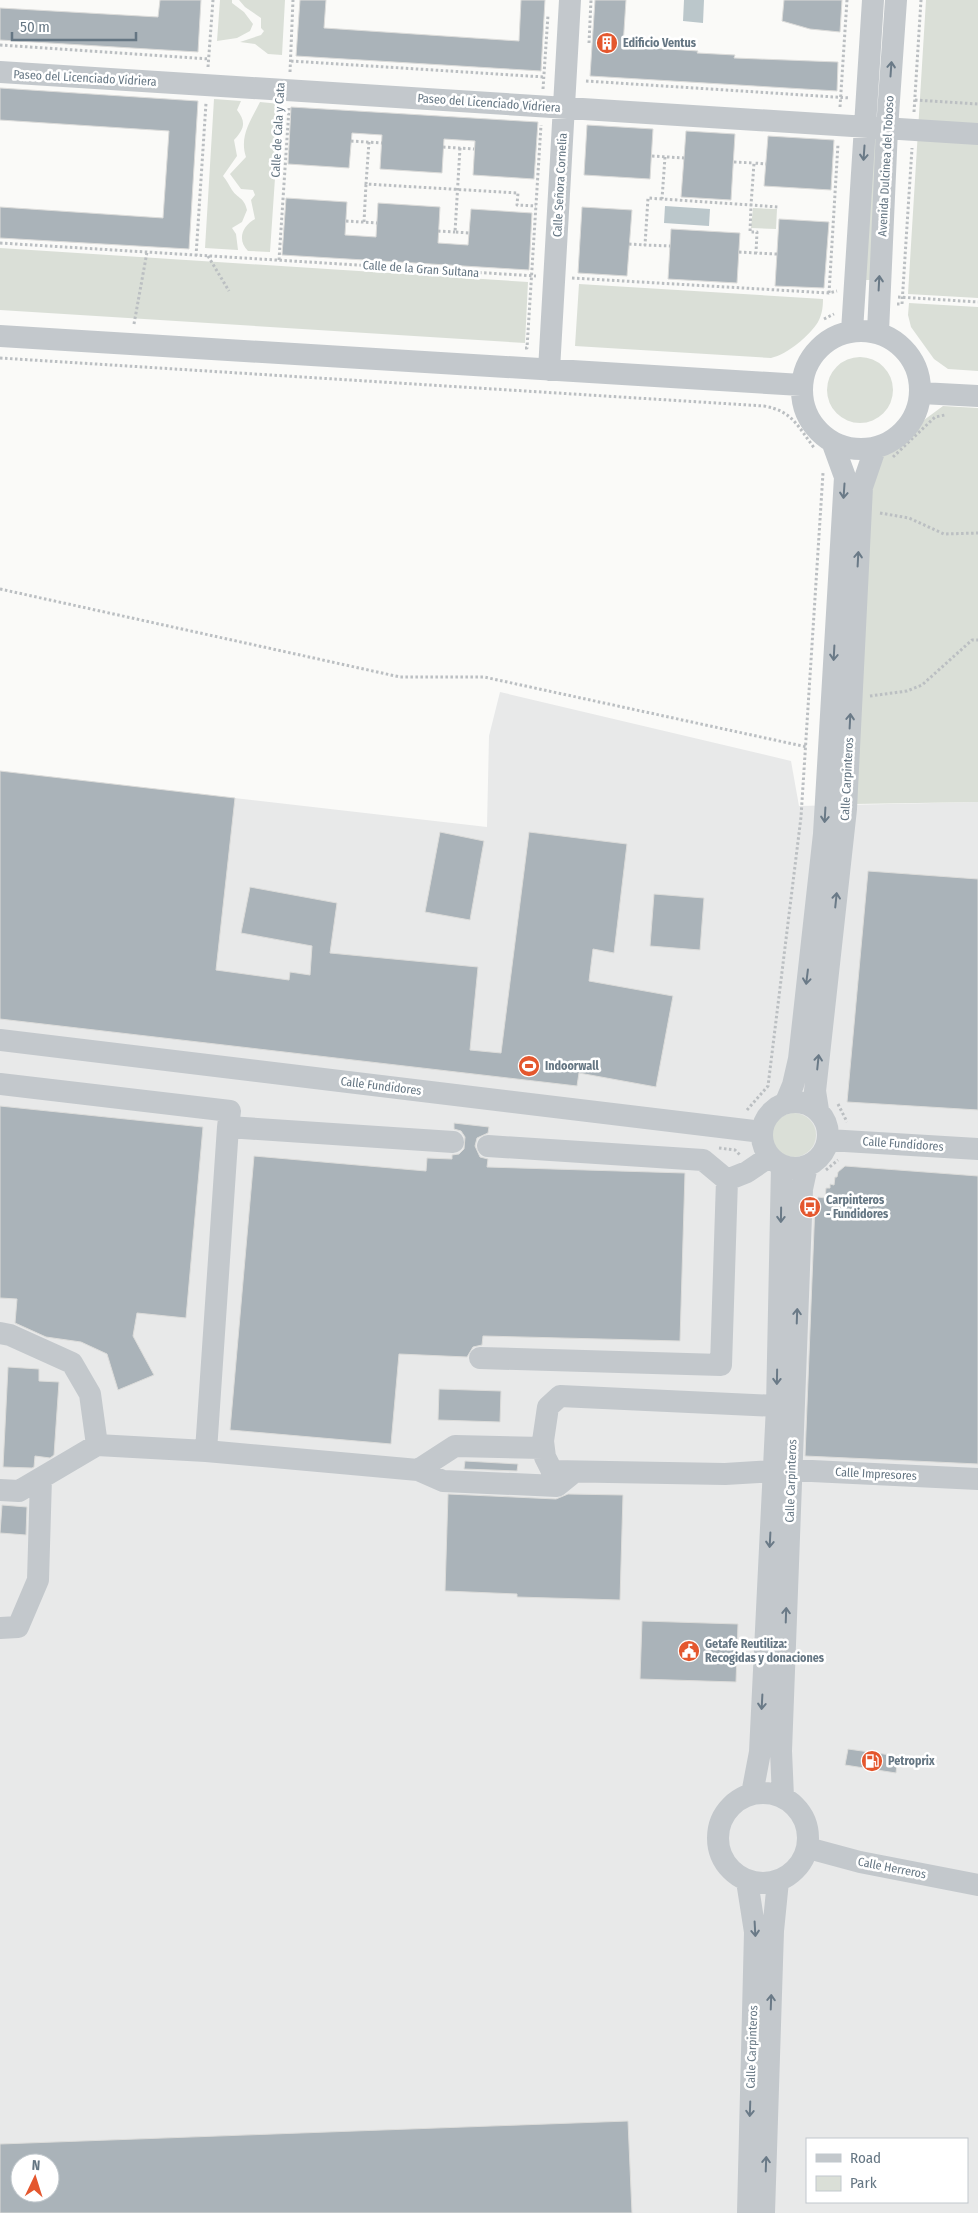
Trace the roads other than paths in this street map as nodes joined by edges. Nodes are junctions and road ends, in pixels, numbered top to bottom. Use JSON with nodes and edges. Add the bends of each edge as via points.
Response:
{"nodes":[{"id":1,"x":570,"y":0,"type":"edge"},
{"id":2,"x":873,"y":0,"type":"edge"},
{"id":3,"x":896,"y":0,"type":"edge"},
{"id":4,"x":0,"y":72,"type":"edge"},
{"id":5,"x":564,"y":108,"type":"junction"},
{"id":6,"x":876,"y":129,"type":"junction"},
{"id":7,"x":978,"y":134,"type":"edge"},
{"id":8,"x":852,"y":330,"type":"junction"},
{"id":9,"x":878,"y":332,"type":"junction"},
{"id":10,"x":0,"y":336,"type":"edge"},
{"id":11,"x":549,"y":370,"type":"junction"},
{"id":12,"x":801,"y":385,"type":"junction"},
{"id":13,"x":921,"y":393,"type":"junction"},
{"id":14,"x":978,"y":396,"type":"edge"},
{"id":15,"x":825,"y":448,"type":"junction"},
{"id":16,"x":882,"y":456,"type":"junction"},
{"id":17,"x":0,"y":1040,"type":"edge"},
{"id":18,"x":0,"y":1084,"type":"edge"},
{"id":19,"x":786,"y":1102,"type":"junction"},
{"id":20,"x":818,"y":1110,"type":"junction"},
{"id":21,"x":228,"y":1127,"type":"junction"},
{"id":22,"x":762,"y":1132,"type":"junction"},
{"id":23,"x":828,"y":1140,"type":"junction"},
{"id":24,"x":453,"y":1142,"type":"dead end"},
{"id":25,"x":488,"y":1146,"type":"dead end"},
{"id":26,"x":978,"y":1149,"type":"edge"},
{"id":27,"x":776,"y":1161,"type":"junction"},
{"id":28,"x":807,"y":1166,"type":"junction"},
{"id":29,"x":727,"y":1180,"type":"junction"},
{"id":30,"x":0,"y":1333,"type":"edge"},
{"id":31,"x":480,"y":1358,"type":"dead end"},
{"id":32,"x":777,"y":1406,"type":"junction"},
{"id":33,"x":97,"y":1445,"type":"junction"},
{"id":34,"x":544,"y":1448,"type":"junction"},
{"id":35,"x":206,"y":1451,"type":"junction"},
{"id":36,"x":418,"y":1470,"type":"junction"},
{"id":37,"x":782,"y":1470,"type":"junction"},
{"id":38,"x":576,"y":1471,"type":"junction"},
{"id":39,"x":41,"y":1478,"type":"junction"},
{"id":40,"x":978,"y":1479,"type":"edge"},
{"id":41,"x":0,"y":1490,"type":"edge"},
{"id":42,"x":0,"y":1628,"type":"edge"},
{"id":43,"x":752,"y":1794,"type":"junction"},
{"id":44,"x":783,"y":1797,"type":"junction"},
{"id":45,"x":808,"y":1848,"type":"junction"},
{"id":46,"x":747,"y":1881,"type":"junction"},
{"id":47,"x":778,"y":1881,"type":"junction"},
{"id":48,"x":978,"y":1885,"type":"edge"},
{"id":49,"x":748,"y":2213,"type":"edge"},
{"id":50,"x":764,"y":2213,"type":"edge"}],
"edges":[{"from":1,"to":5,"type":"street","name":"Calle Señora Cornelia"},
{"from":2,"to":6,"type":"street","name":"Avenida Dulcinea del Toboso"},
{"from":6,"to":3,"type":"street","name":"Avenida Dulcinea del Toboso","one_way":true},
{"from":4,"to":5,"type":"street","name":"Paseo del Licenciado Vidriera"},
{"from":5,"to":6,"type":"street","name":"Paseo del Licenciado Vidriera"},
{"from":5,"to":11,"type":"street","name":"Calle Señora Cornelia","via":[[569,278]]},
{"from":6,"to":7,"type":"street","name":"Paseo del Licenciado Vidriera"},
{"from":6,"to":8,"type":"street","name":"Avenida Dulcinea del Toboso","one_way":true,"via":[[848,290]]},
{"from":9,"to":6,"type":"street","name":"Avenida Dulcinea del Toboso","one_way":true},
{"from":8,"to":9,"type":"street"},
{"from":8,"to":12,"type":"street","via":[[826,341],[809,360]]},
{"from":9,"to":13,"type":"street","via":[[904,347],[918,367]]},
{"from":10,"to":11,"type":"street"},
{"from":11,"to":12,"type":"street"},
{"from":12,"to":15,"type":"street","via":[[808,418],[822,435]]},
{"from":13,"to":14,"type":"street"},
{"from":13,"to":16,"type":"street","via":[[919,408],[901,436]]},
{"from":15,"to":16,"type":"street"},
{"from":15,"to":19,"type":"street","name":"Calle Carpinteros","one_way":true,"via":[[845,477],[824,834],[798,1059]]},
{"from":20,"to":16,"type":"street","name":"Calle Carpinteros","one_way":true,"via":[[815,1091],[846,808],[862,487]]},
{"from":17,"to":22,"type":"street","name":"Calle Fundidores"},
{"from":18,"to":21,"type":"street","via":[[230,1111]]},
{"from":19,"to":20,"type":"street","via":[[803,1102]]},
{"from":19,"to":22,"type":"street","via":[[770,1112]]},
{"from":20,"to":23,"type":"street","via":[[827,1124]]},
{"from":21,"to":24,"type":"street"},
{"from":21,"to":35,"type":"street"},
{"from":22,"to":27,"type":"street","via":[[764,1147]]},
{"from":23,"to":26,"type":"street","name":"Calle Fundidores"},
{"from":23,"to":28,"type":"street","via":[[825,1151]]},
{"from":25,"to":29,"type":"street","via":[[703,1160]]},
{"from":27,"to":28,"type":"street","via":[[794,1168]]},
{"from":27,"to":29,"type":"street"},
{"from":27,"to":32,"type":"street","name":"Calle Carpinteros","one_way":true},
{"from":37,"to":28,"type":"street","name":"Calle Carpinteros","one_way":true,"via":[[802,1189]]},
{"from":29,"to":31,"type":"street","via":[[721,1365]]},
{"from":30,"to":33,"type":"street","via":[[72,1363],[90,1394]]},
{"from":32,"to":34,"type":"street","via":[[560,1396],[548,1407]]},
{"from":32,"to":37,"type":"street","name":"Calle Carpinteros"},
{"from":33,"to":35,"type":"street"},
{"from":33,"to":39,"type":"street"},
{"from":34,"to":36,"type":"street","via":[[456,1446]]},
{"from":34,"to":38,"type":"street","name":"Calle Impresores","via":[[544,1457],[552,1471]]},
{"from":35,"to":36,"type":"street"},
{"from":36,"to":38,"type":"street","via":[[443,1481],[557,1486]]},
{"from":37,"to":38,"type":"street","name":"Calle Impresores","via":[[725,1474]]},
{"from":37,"to":40,"type":"street","name":"Calle Impresores"},
{"from":37,"to":43,"type":"street","name":"Calle Carpinteros","one_way":true,"via":[[760,1752]]},
{"from":44,"to":37,"type":"street","name":"Calle Carpinteros","one_way":true},
{"from":39,"to":41,"type":"street","via":[[19,1491]]},
{"from":39,"to":42,"type":"street","via":[[38,1580],[18,1627]]},
{"from":43,"to":44,"type":"street","via":[[768,1793]]},
{"from":43,"to":46,"type":"street","via":[[726,1812],[719,1826],[717,1842],[721,1857],[730,1870]]},
{"from":44,"to":45,"type":"street","via":[[800,1812],[807,1827]]},
{"from":45,"to":47,"type":"street","via":[[797,1868]]},
{"from":45,"to":48,"type":"street","name":"Calle Herreros","via":[[860,1862]]},
{"from":46,"to":47,"type":"street","via":[[763,1884]]},
{"from":46,"to":49,"type":"street","name":"Calle Carpinteros","one_way":true,"via":[[755,1932]]},
{"from":50,"to":47,"type":"street","name":"Calle Carpinteros","one_way":true,"via":[[773,1931]]}]}
